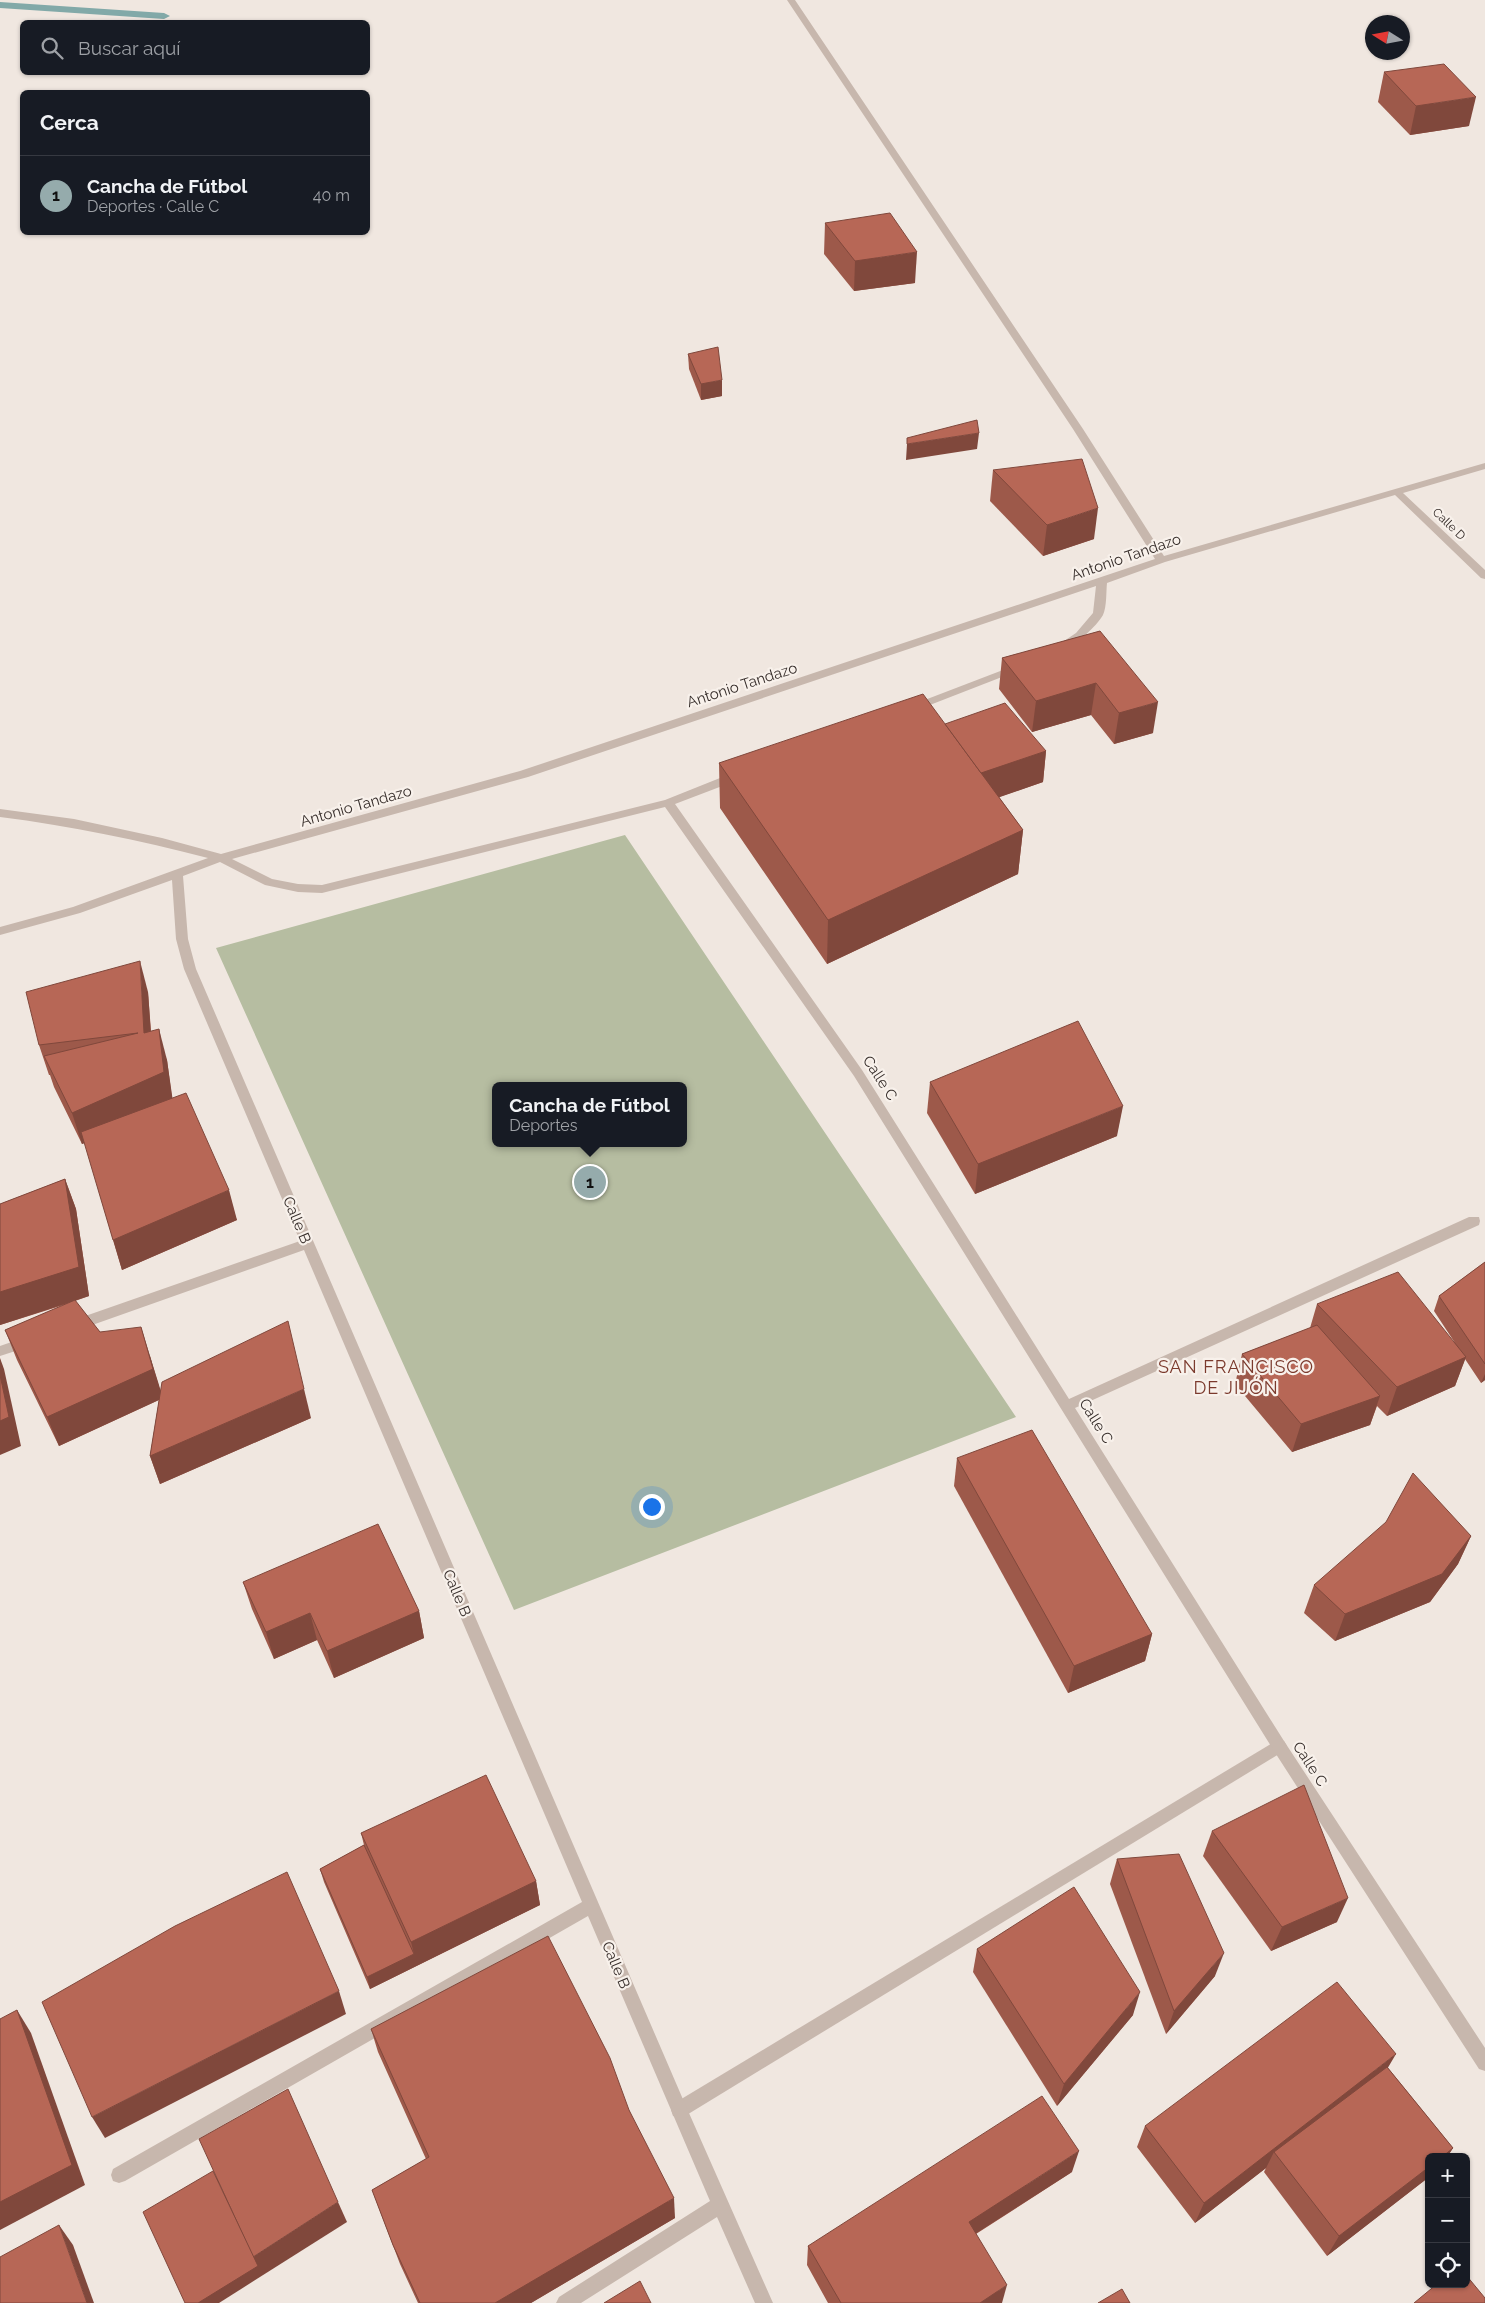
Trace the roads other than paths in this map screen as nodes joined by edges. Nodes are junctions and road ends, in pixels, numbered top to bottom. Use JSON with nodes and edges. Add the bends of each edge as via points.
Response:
{"nodes":[{"id":1,"x":791,"y":0,"type":"edge"},
{"id":2,"x":1485,"y":466,"type":"edge"},
{"id":3,"x":1396,"y":491,"type":"junction"},
{"id":4,"x":1161,"y":560,"type":"junction"},
{"id":5,"x":1485,"y":576,"type":"edge"},
{"id":6,"x":1102,"y":582,"type":"junction"},
{"id":7,"x":1051,"y":653,"type":"edge"},
{"id":8,"x":1027,"y":663,"type":"edge"},
{"id":9,"x":900,"y":713,"type":"edge"},
{"id":10,"x":743,"y":774,"type":"edge"},
{"id":11,"x":668,"y":803,"type":"junction"},
{"id":12,"x":0,"y":812,"type":"edge"},
{"id":13,"x":221,"y":858,"type":"junction"},
{"id":14,"x":177,"y":874,"type":"junction"},
{"id":15,"x":0,"y":932,"type":"edge"},
{"id":16,"x":1474,"y":1221,"type":"dead end"},
{"id":17,"x":307,"y":1244,"type":"junction"},
{"id":18,"x":65,"y":1328,"type":"edge"},
{"id":19,"x":37,"y":1338,"type":"edge"},
{"id":20,"x":0,"y":1351,"type":"edge"},
{"id":21,"x":1067,"y":1406,"type":"junction"},
{"id":22,"x":1279,"y":1746,"type":"junction"},
{"id":23,"x":591,"y":1906,"type":"junction"},
{"id":24,"x":1485,"y":2064,"type":"edge"},
{"id":25,"x":679,"y":2110,"type":"junction"},
{"id":26,"x":119,"y":2175,"type":"dead end"},
{"id":27,"x":720,"y":2206,"type":"junction"},
{"id":28,"x":565,"y":2303,"type":"edge"},
{"id":29,"x":764,"y":2303,"type":"edge"}],
"edges":[{"from":1,"to":4,"type":"street","via":[[1078,429]]},
{"from":2,"to":3,"type":"street","name":"Antonio Tandazo"},
{"from":3,"to":4,"type":"street","name":"Antonio Tandazo"},
{"from":3,"to":5,"type":"street","name":"Calle D"},
{"from":4,"to":6,"type":"street","name":"Antonio Tandazo"},
{"from":6,"to":7,"type":"street","via":[[1098,614],[1080,635]]},
{"from":6,"to":13,"type":"street","name":"Antonio Tandazo","via":[[524,774]]},
{"from":8,"to":9,"type":"street"},
{"from":10,"to":11,"type":"street"},
{"from":11,"to":13,"type":"street","via":[[322,889],[269,882]]},
{"from":11,"to":21,"type":"street","name":"Calle C","via":[[858,1073]]},
{"from":12,"to":13,"type":"street","via":[[74,823]]},
{"from":13,"to":14,"type":"street","name":"Antonio Tandazo"},
{"from":14,"to":15,"type":"street","name":"Antonio Tandazo","via":[[76,910]]},
{"from":14,"to":17,"type":"street","name":"Calle B","via":[[182,939],[190,969]]},
{"from":16,"to":21,"type":"street"},
{"from":17,"to":18,"type":"street"},
{"from":17,"to":23,"type":"street","name":"Calle B"},
{"from":19,"to":20,"type":"street"},
{"from":21,"to":22,"type":"street","name":"Calle C"},
{"from":22,"to":24,"type":"street","name":"Calle C"},
{"from":22,"to":25,"type":"street"},
{"from":23,"to":25,"type":"street","name":"Calle B"},
{"from":23,"to":26,"type":"street"},
{"from":25,"to":27,"type":"street","name":"Calle B"},
{"from":27,"to":28,"type":"street"},
{"from":27,"to":29,"type":"street","name":"Calle B"}]}
